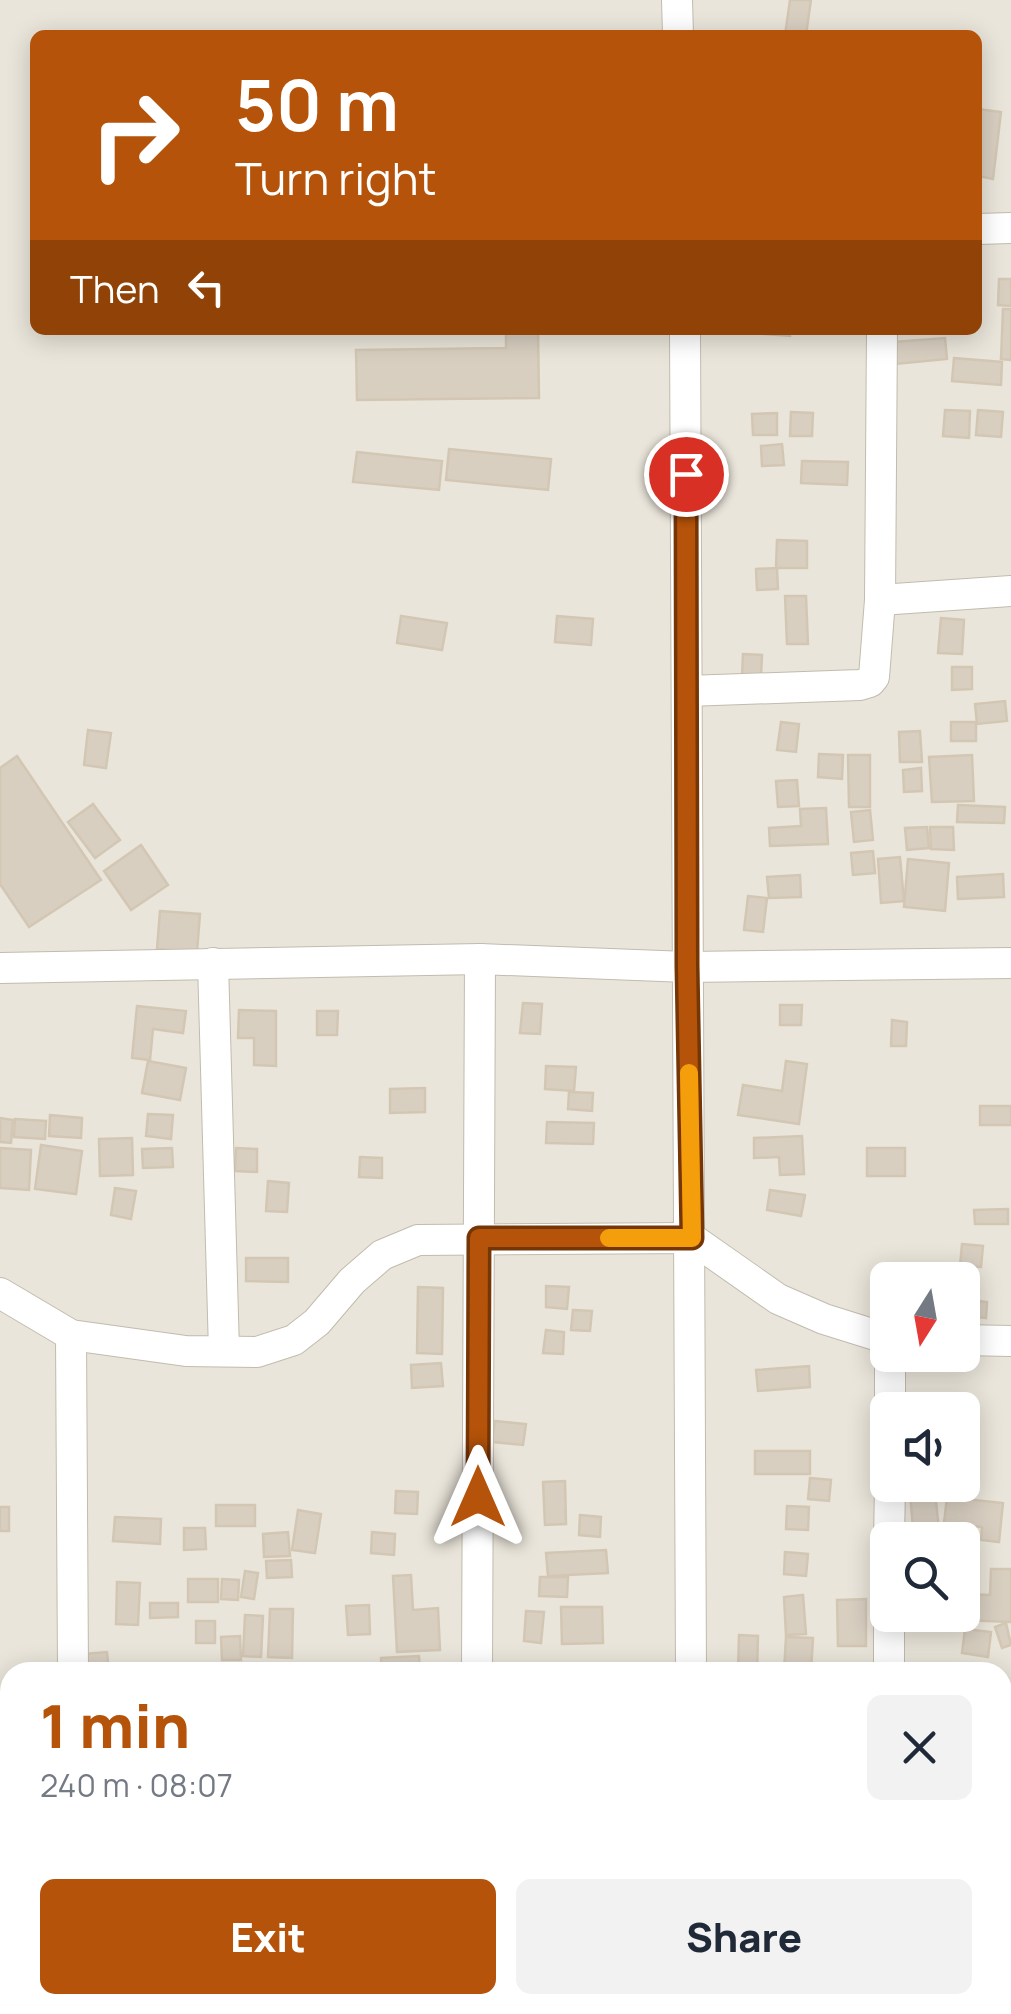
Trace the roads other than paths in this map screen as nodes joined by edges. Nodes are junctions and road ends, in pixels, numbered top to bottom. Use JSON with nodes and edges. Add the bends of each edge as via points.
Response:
{"nodes":[{"id":1,"x":677,"y":0,"type":"edge"},
{"id":2,"x":678,"y":30,"type":"edge"},
{"id":3,"x":1011,"y":228,"type":"edge"},
{"id":4,"x":982,"y":229,"type":"edge"},
{"id":5,"x":685,"y":335,"type":"edge"},
{"id":6,"x":882,"y":335,"type":"edge"},
{"id":7,"x":1011,"y":591,"type":"edge"},
{"id":8,"x":880,"y":600,"type":"junction"},
{"id":9,"x":687,"y":690,"type":"junction"},
{"id":10,"x":480,"y":960,"type":"junction"},
{"id":11,"x":213,"y":963,"type":"junction"},
{"id":12,"x":1011,"y":963,"type":"edge"},
{"id":13,"x":687,"y":966,"type":"junction"},
{"id":14,"x":0,"y":968,"type":"edge"},
{"id":15,"x":479,"y":1238,"type":"junction"},
{"id":16,"x":692,"y":1238,"type":"junction"},
{"id":17,"x":0,"y":1294,"type":"edge"},
{"id":18,"x":870,"y":1333,"type":"edge"},
{"id":19,"x":71,"y":1335,"type":"junction"},
{"id":20,"x":980,"y":1340,"type":"edge"},
{"id":21,"x":1011,"y":1340,"type":"edge"},
{"id":22,"x":224,"y":1351,"type":"junction"},
{"id":23,"x":889,"y":1632,"type":"edge"},
{"id":24,"x":72,"y":1662,"type":"edge"},
{"id":25,"x":477,"y":1662,"type":"edge"},
{"id":26,"x":692,"y":1662,"type":"edge"},
{"id":27,"x":888,"y":1662,"type":"edge"}],
"edges":[{"from":1,"to":2,"type":"street"},
{"from":3,"to":4,"type":"street"},
{"from":5,"to":9,"type":"street"},
{"from":6,"to":8,"type":"street"},
{"from":7,"to":8,"type":"street"},
{"from":8,"to":9,"type":"street","via":[[876,672],[866,684]]},
{"from":9,"to":13,"type":"street"},
{"from":10,"to":11,"type":"street"},
{"from":10,"to":13,"type":"street"},
{"from":10,"to":15,"type":"street"},
{"from":11,"to":14,"type":"street"},
{"from":11,"to":22,"type":"street"},
{"from":12,"to":13,"type":"street"},
{"from":13,"to":16,"type":"street"},
{"from":15,"to":16,"type":"street"},
{"from":15,"to":22,"type":"street","via":[[418,1240],[382,1255],[294,1340],[257,1352]]},
{"from":15,"to":25,"type":"street"},
{"from":16,"to":18,"type":"street","via":[[778,1299]]},
{"from":16,"to":26,"type":"street"},
{"from":17,"to":19,"type":"street"},
{"from":19,"to":22,"type":"street"},
{"from":19,"to":24,"type":"street"},
{"from":20,"to":21,"type":"street"},
{"from":23,"to":27,"type":"street"}]}
